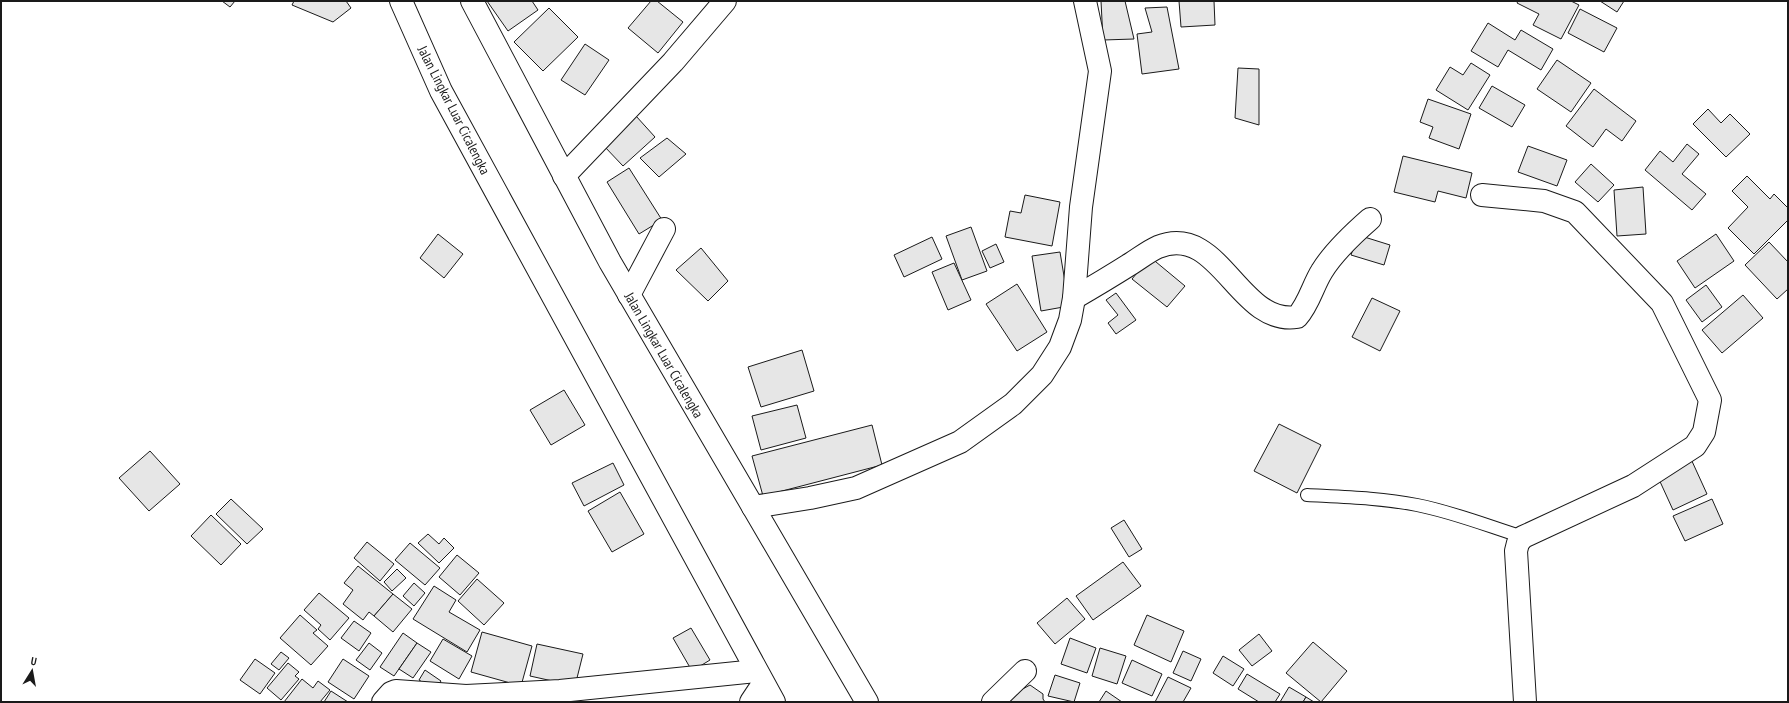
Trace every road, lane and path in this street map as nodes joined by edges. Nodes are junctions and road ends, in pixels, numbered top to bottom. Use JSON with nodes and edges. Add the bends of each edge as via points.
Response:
{"nodes":[{"id":1,"x":401,"y":1,"type":"edge"},
{"id":2,"x":472,"y":1,"type":"edge"},
{"id":3,"x":725,"y":1,"type":"edge"},
{"id":4,"x":1085,"y":1,"type":"edge"},
{"id":5,"x":564,"y":176,"type":"junction"},
{"id":6,"x":1482,"y":195,"type":"dead end"},
{"id":7,"x":1370,"y":218,"type":"dead end"},
{"id":8,"x":664,"y":230,"type":"dead end"},
{"id":9,"x":629,"y":296,"type":"junction"},
{"id":10,"x":1074,"y":298,"type":"junction"},
{"id":11,"x":1307,"y":495,"type":"dead end"},
{"id":12,"x":753,"y":507,"type":"junction"},
{"id":13,"x":1523,"y":536,"type":"junction"},
{"id":14,"x":1025,"y":671,"type":"dead end"},
{"id":15,"x":764,"y":686,"type":"edge"},
{"id":16,"x":383,"y":702,"type":"edge"},
{"id":17,"x":751,"y":702,"type":"edge"},
{"id":18,"x":867,"y":702,"type":"edge"},
{"id":19,"x":993,"y":702,"type":"edge"},
{"id":20,"x":1525,"y":702,"type":"edge"}],
"edges":[{"from":1,"to":15,"type":"main road","name":"Jalan Lingkar Luar Cicalengka","via":[[441,91]]},
{"from":2,"to":5,"type":"main road","name":"Jalan Lingkar Luar Cicalengka"},
{"from":3,"to":5,"type":"main road","via":[[673,62]]},
{"from":4,"to":10,"type":"main road","via":[[1100,71],[1081,207]]},
{"from":5,"to":9,"type":"main road","name":"Jalan Lingkar Luar Cicalengka"},
{"from":6,"to":13,"type":"main road","via":[[1544,201],[1575,212],[1662,303],[1710,400],[1704,432],[1694,446],[1633,486]]},
{"from":7,"to":10,"type":"main road","via":[[1322,270],[1297,317],[1277,316],[1256,305],[1205,252],[1192,246],[1177,244],[1159,247]]},
{"from":8,"to":9,"type":"main road"},
{"from":9,"to":12,"type":"main road","name":"Jalan Lingkar Luar Cicalengka"},
{"from":10,"to":12,"type":"main road","via":[[1070,320],[1060,347],[1042,375],[1013,404],[960,442],[856,488]]},
{"from":11,"to":13,"type":"lane","via":[[1360,498],[1418,506]]},
{"from":12,"to":18,"type":"main road","name":"Jalan Lingkar Luar Cicalengka"},
{"from":13,"to":20,"type":"main road","via":[[1516,550]]},
{"from":14,"to":19,"type":"main road"},
{"from":15,"to":16,"type":"main road","via":[[466,696],[396,691],[388,695]]},
{"from":15,"to":17,"type":"main road"}]}
